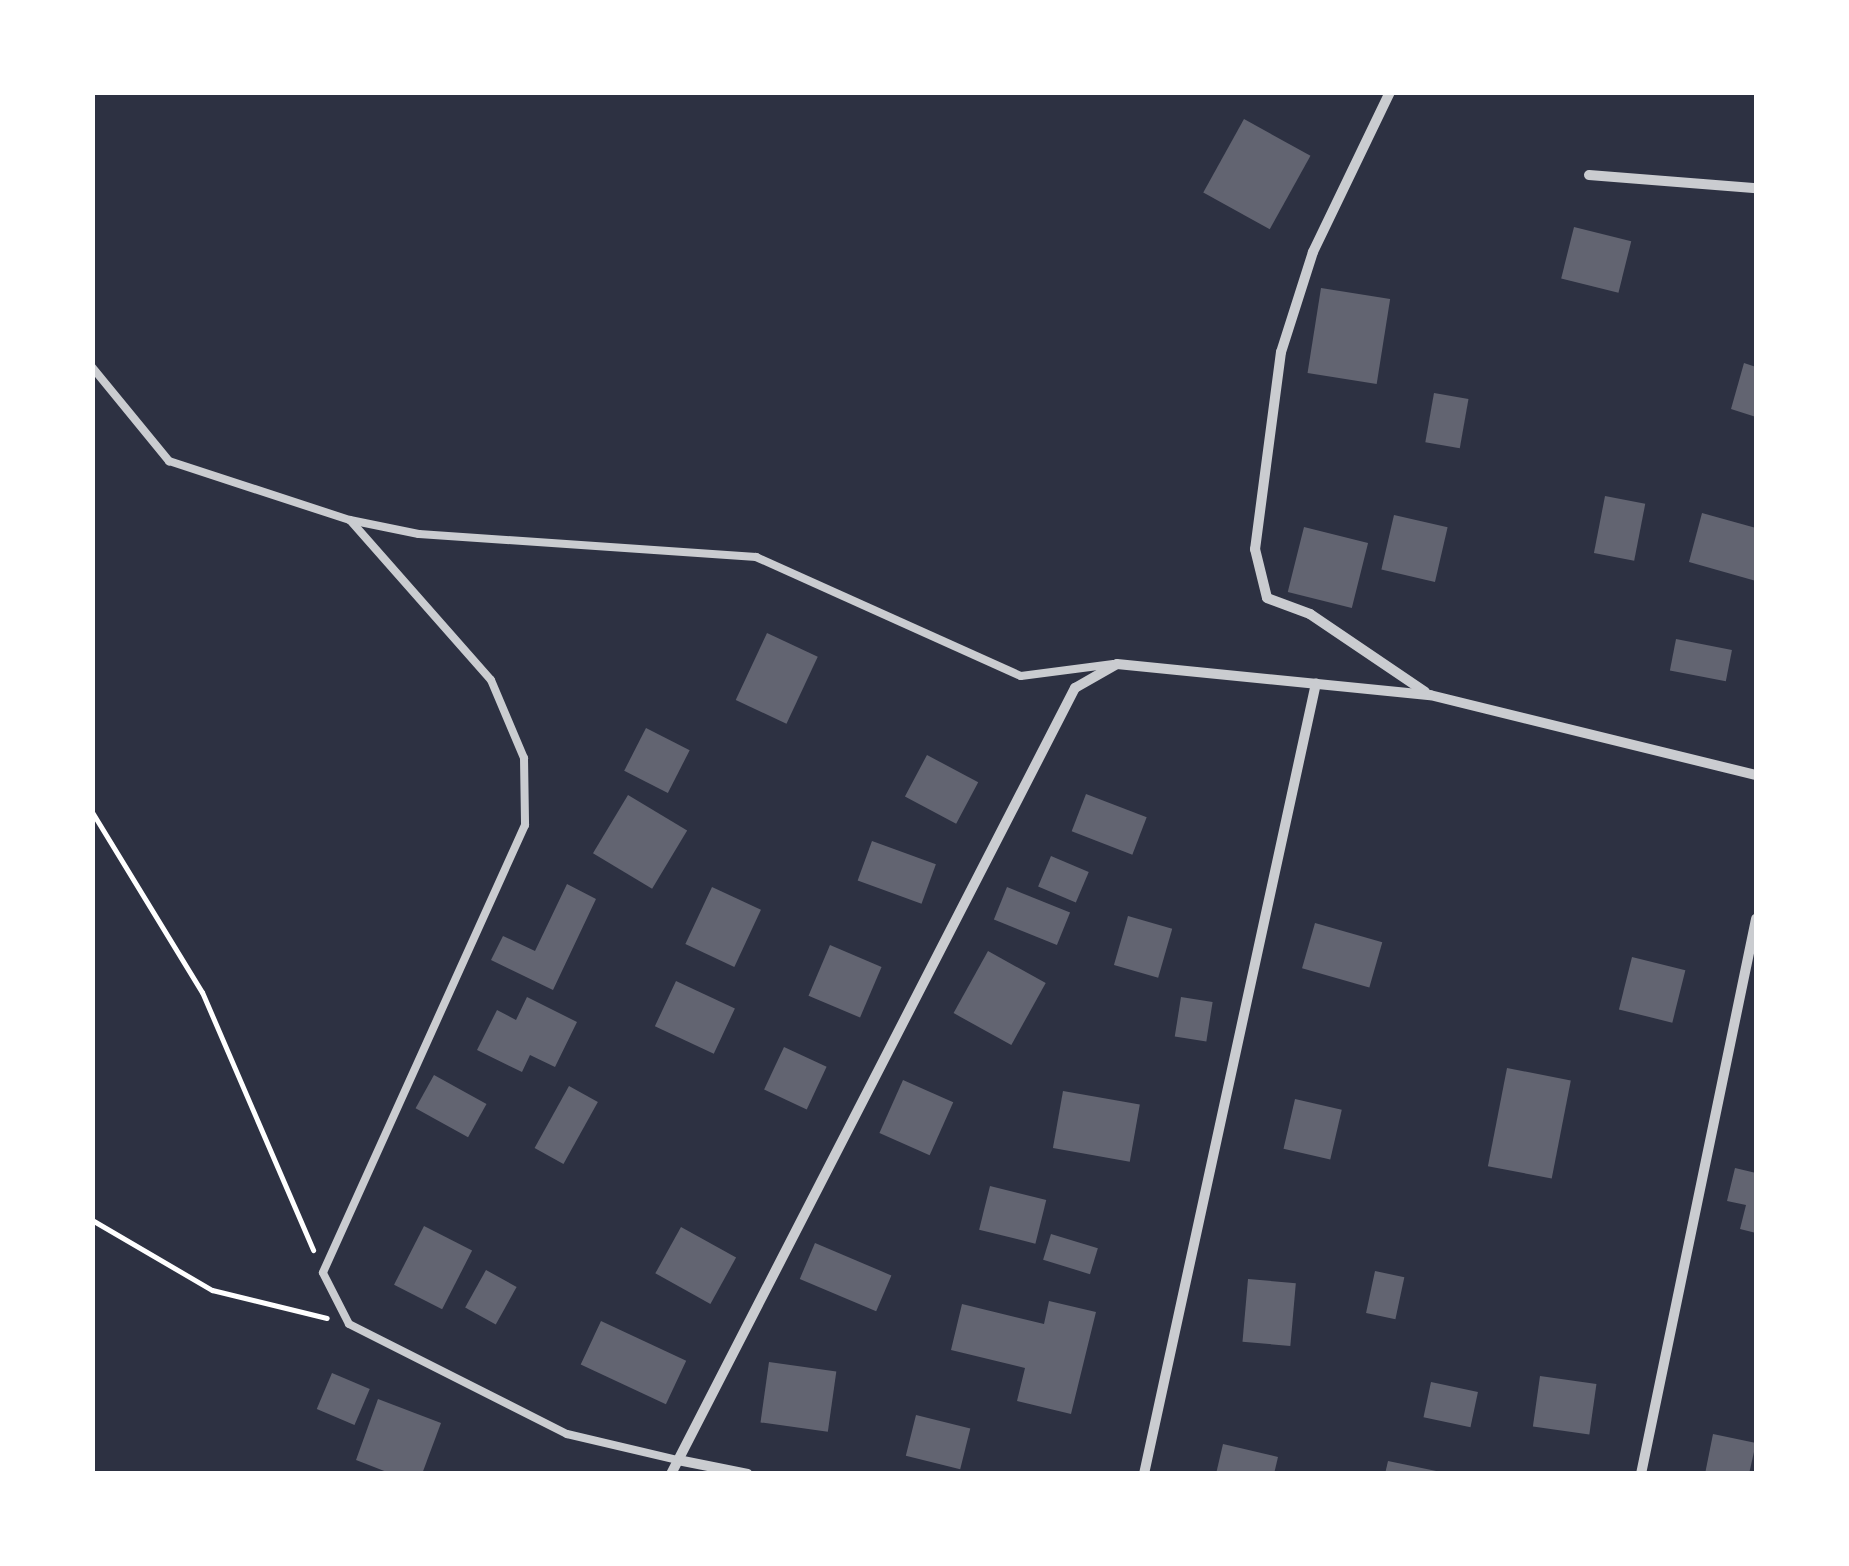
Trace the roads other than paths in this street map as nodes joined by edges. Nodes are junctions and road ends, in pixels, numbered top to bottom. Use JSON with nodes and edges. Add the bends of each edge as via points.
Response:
{"nodes":[{"id":1,"x":1390,"y":92,"type":"edge"},
{"id":2,"x":1589,"y":175,"type":"dead end"},
{"id":3,"x":1756,"y":188,"type":"edge"},
{"id":4,"x":92,"y":368,"type":"edge"},
{"id":5,"x":350,"y":520,"type":"junction"},
{"id":6,"x":1117,"y":664,"type":"junction"},
{"id":7,"x":1316,"y":683,"type":"junction"},
{"id":8,"x":1430,"y":695,"type":"junction"},
{"id":9,"x":1756,"y":775,"type":"edge"},
{"id":10,"x":1756,"y":919,"type":"edge"},
{"id":11,"x":678,"y":1460,"type":"junction"},
{"id":12,"x":672,"y":1474,"type":"edge"},
{"id":13,"x":748,"y":1474,"type":"edge"},
{"id":14,"x":1144,"y":1474,"type":"edge"},
{"id":15,"x":1641,"y":1474,"type":"edge"}],
"edges":[{"from":1,"to":8,"type":"street","via":[[1313,252],[1281,352],[1255,549],[1267,598],[1310,614]]},
{"from":2,"to":3,"type":"street"},
{"from":4,"to":5,"type":"lane","via":[[169,461]]},
{"from":5,"to":6,"type":"lane","via":[[418,534],[756,557],[1022,676]]},
{"from":5,"to":11,"type":"lane","via":[[491,680],[524,758],[525,825],[323,1273],[349,1324],[567,1434]]},
{"from":6,"to":7,"type":"street"},
{"from":6,"to":11,"type":"street","via":[[1075,688],[1050,728]]},
{"from":7,"to":8,"type":"street"},
{"from":7,"to":14,"type":"street"},
{"from":8,"to":9,"type":"street"},
{"from":10,"to":15,"type":"street"},
{"from":11,"to":12,"type":"street"},
{"from":11,"to":13,"type":"street"}]}
